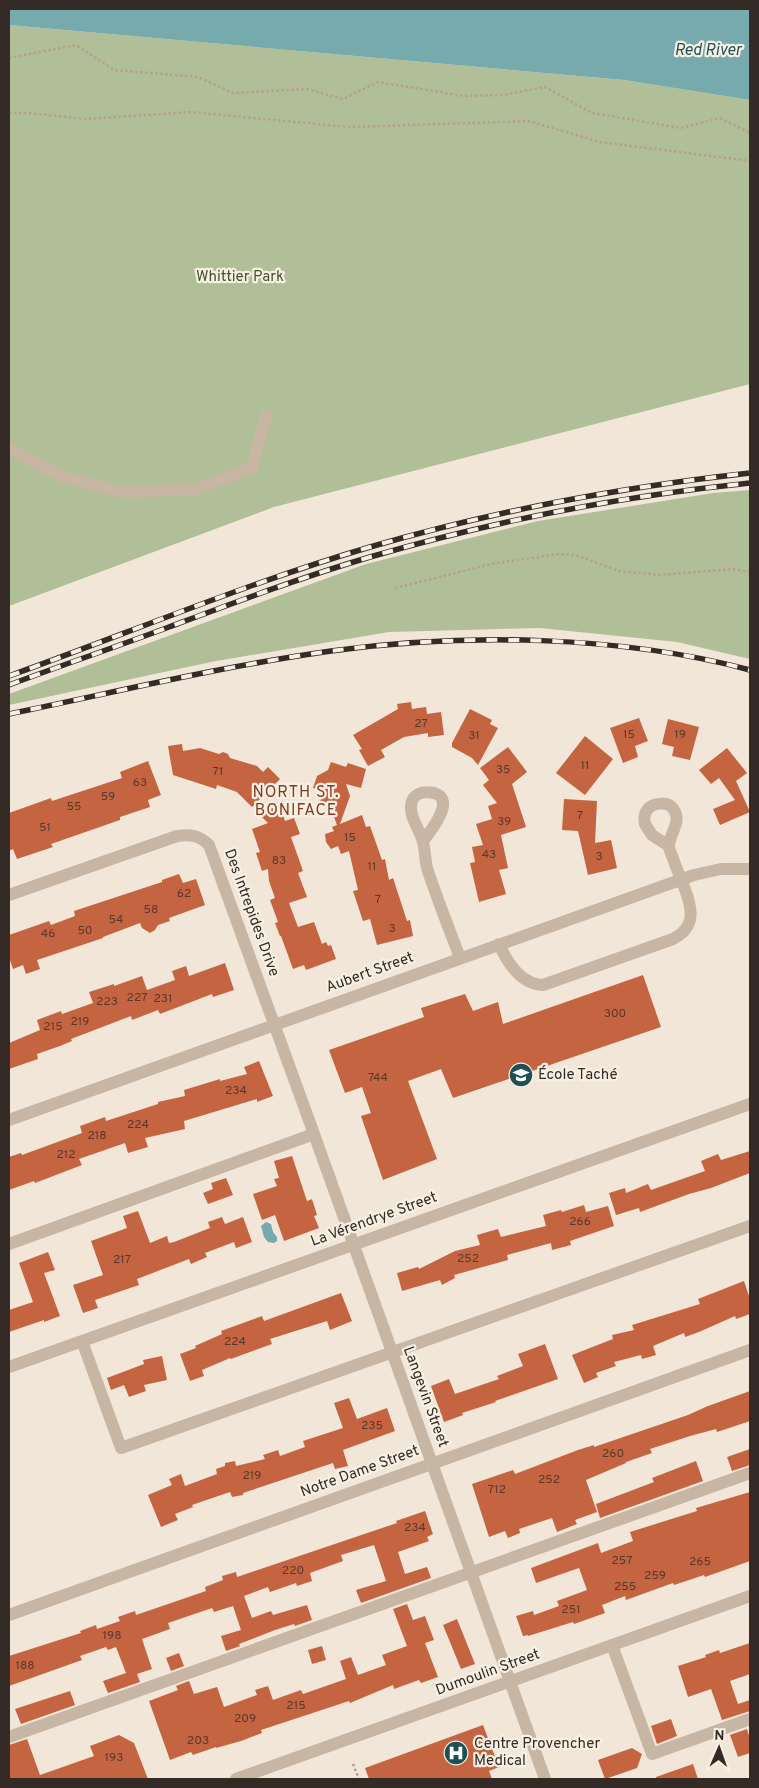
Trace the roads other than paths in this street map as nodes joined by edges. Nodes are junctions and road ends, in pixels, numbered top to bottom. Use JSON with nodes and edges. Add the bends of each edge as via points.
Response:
{"nodes":[{"id":1,"x":266,"y":416,"type":"dead end"},
{"id":2,"x":9,"y":449,"type":"edge"},
{"id":3,"x":423,"y":841,"type":"dead end"},
{"id":4,"x":669,"y":846,"type":"dead end"},
{"id":5,"x":747,"y":869,"type":"edge"},
{"id":6,"x":680,"y":880,"type":"junction"},
{"id":7,"x":9,"y":895,"type":"edge"},
{"id":8,"x":499,"y":944,"type":"junction"},
{"id":9,"x":460,"y":958,"type":"junction"},
{"id":10,"x":274,"y":1025,"type":"junction"},
{"id":11,"x":750,"y":1104,"type":"edge"},
{"id":12,"x":9,"y":1120,"type":"edge"},
{"id":13,"x":314,"y":1134,"type":"junction"},
{"id":14,"x":750,"y":1226,"type":"edge"},
{"id":15,"x":9,"y":1244,"type":"edge"},
{"id":16,"x":353,"y":1244,"type":"junction"},
{"id":17,"x":82,"y":1341,"type":"junction"},
{"id":18,"x":750,"y":1350,"type":"edge"},
{"id":19,"x":392,"y":1354,"type":"junction"},
{"id":20,"x":9,"y":1367,"type":"edge"},
{"id":21,"x":432,"y":1464,"type":"junction"},
{"id":22,"x":750,"y":1473,"type":"edge"},
{"id":23,"x":471,"y":1573,"type":"junction"},
{"id":24,"x":750,"y":1596,"type":"edge"},
{"id":25,"x":9,"y":1615,"type":"edge"},
{"id":26,"x":612,"y":1646,"type":"junction"},
{"id":27,"x":510,"y":1682,"type":"junction"},
{"id":28,"x":750,"y":1719,"type":"edge"},
{"id":29,"x":9,"y":1737,"type":"edge"},
{"id":30,"x":236,"y":1779,"type":"edge"},
{"id":31,"x":545,"y":1779,"type":"edge"}],
"edges":[{"from":1,"to":2,"type":"street","via":[[252,468],[196,489],[123,492],[66,478]]},
{"from":3,"to":9,"type":"street","via":[[427,867]]},
{"from":4,"to":6,"type":"street"},
{"from":5,"to":6,"type":"street","name":"Aubert Street","via":[[706,872]]},
{"from":6,"to":8,"type":"street","name":"Aubert Street"},
{"from":6,"to":8,"type":"street","via":[[689,901],[690,922],[684,932],[673,939],[637,952],[536,985],[509,965]]},
{"from":7,"to":10,"type":"street","name":"Des Intrepides Drive","via":[[169,838],[198,836],[212,852]]},
{"from":8,"to":9,"type":"street","name":"Aubert Street"},
{"from":9,"to":10,"type":"street","name":"Aubert Street"},
{"from":10,"to":12,"type":"street","name":"Aubert Street"},
{"from":10,"to":13,"type":"street","name":"Langevin Street"},
{"from":11,"to":16,"type":"street","name":"La Vérendrye Street"},
{"from":13,"to":15,"type":"street"},
{"from":13,"to":16,"type":"street","name":"Langevin Street"},
{"from":14,"to":19,"type":"street"},
{"from":16,"to":17,"type":"street","name":"La Vérendrye Street"},
{"from":16,"to":19,"type":"street","name":"Langevin Street"},
{"from":17,"to":19,"type":"street","via":[[121,1448]]},
{"from":17,"to":20,"type":"street","name":"La Vérendrye Street"},
{"from":18,"to":21,"type":"street","name":"Notre Dame Street"},
{"from":19,"to":21,"type":"street","name":"Langevin Street"},
{"from":21,"to":23,"type":"street","name":"Langevin Street"},
{"from":21,"to":25,"type":"street","name":"Notre Dame Street"},
{"from":22,"to":23,"type":"street"},
{"from":23,"to":27,"type":"street","name":"Langevin Street"},
{"from":23,"to":29,"type":"street"},
{"from":24,"to":26,"type":"street","name":"Dumoulin Street"},
{"from":26,"to":27,"type":"street","name":"Dumoulin Street"},
{"from":26,"to":28,"type":"street","via":[[652,1754]]},
{"from":27,"to":30,"type":"street","name":"Dumoulin Street"},
{"from":27,"to":31,"type":"street","name":"Langevin Street"}]}
